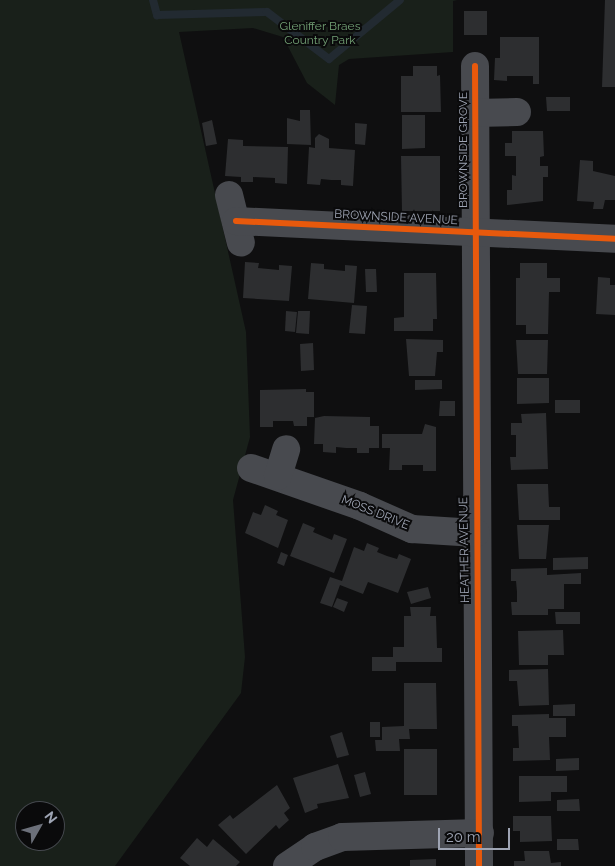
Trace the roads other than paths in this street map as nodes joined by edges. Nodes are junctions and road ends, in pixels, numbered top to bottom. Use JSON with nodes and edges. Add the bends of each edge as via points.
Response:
{"nodes":[{"id":1,"x":475,"y":66,"type":"dead end"},
{"id":2,"x":516,"y":112,"type":"dead end"},
{"id":3,"x":475,"y":113,"type":"junction"},
{"id":4,"x":235,"y":220,"type":"dead end"},
{"id":5,"x":475,"y":234,"type":"junction"},
{"id":6,"x":615,"y":239,"type":"edge"},
{"id":7,"x":286,"y":449,"type":"dead end"},
{"id":8,"x":251,"y":468,"type":"dead end"},
{"id":9,"x":278,"y":476,"type":"junction"},
{"id":10,"x":476,"y":533,"type":"junction"},
{"id":11,"x":480,"y":833,"type":"junction"},
{"id":12,"x":287,"y":866,"type":"edge"},
{"id":13,"x":479,"y":866,"type":"edge"}],
"edges":[{"from":1,"to":3,"type":"street","name":"BROWNSIDE GROVE"},
{"from":2,"to":3,"type":"street","name":"BROWNSIDE GROVE"},
{"from":3,"to":5,"type":"street","name":"BROWNSIDE GROVE"},
{"from":4,"to":5,"type":"street","name":"BROWNSIDE AVENUE"},
{"from":5,"to":6,"type":"street","name":"BROWNSIDE AVENUE"},
{"from":5,"to":10,"type":"street","name":"HEATHER AVENUE"},
{"from":7,"to":9,"type":"street"},
{"from":8,"to":9,"type":"street","name":"MOSS DRIVE"},
{"from":9,"to":10,"type":"street","name":"MOSS DRIVE","via":[[412,529]]},
{"from":10,"to":11,"type":"street","name":"HEATHER AVENUE"},
{"from":11,"to":12,"type":"street","via":[[342,837],[315,847]]},
{"from":11,"to":13,"type":"street","name":"HEATHER AVENUE"}]}
